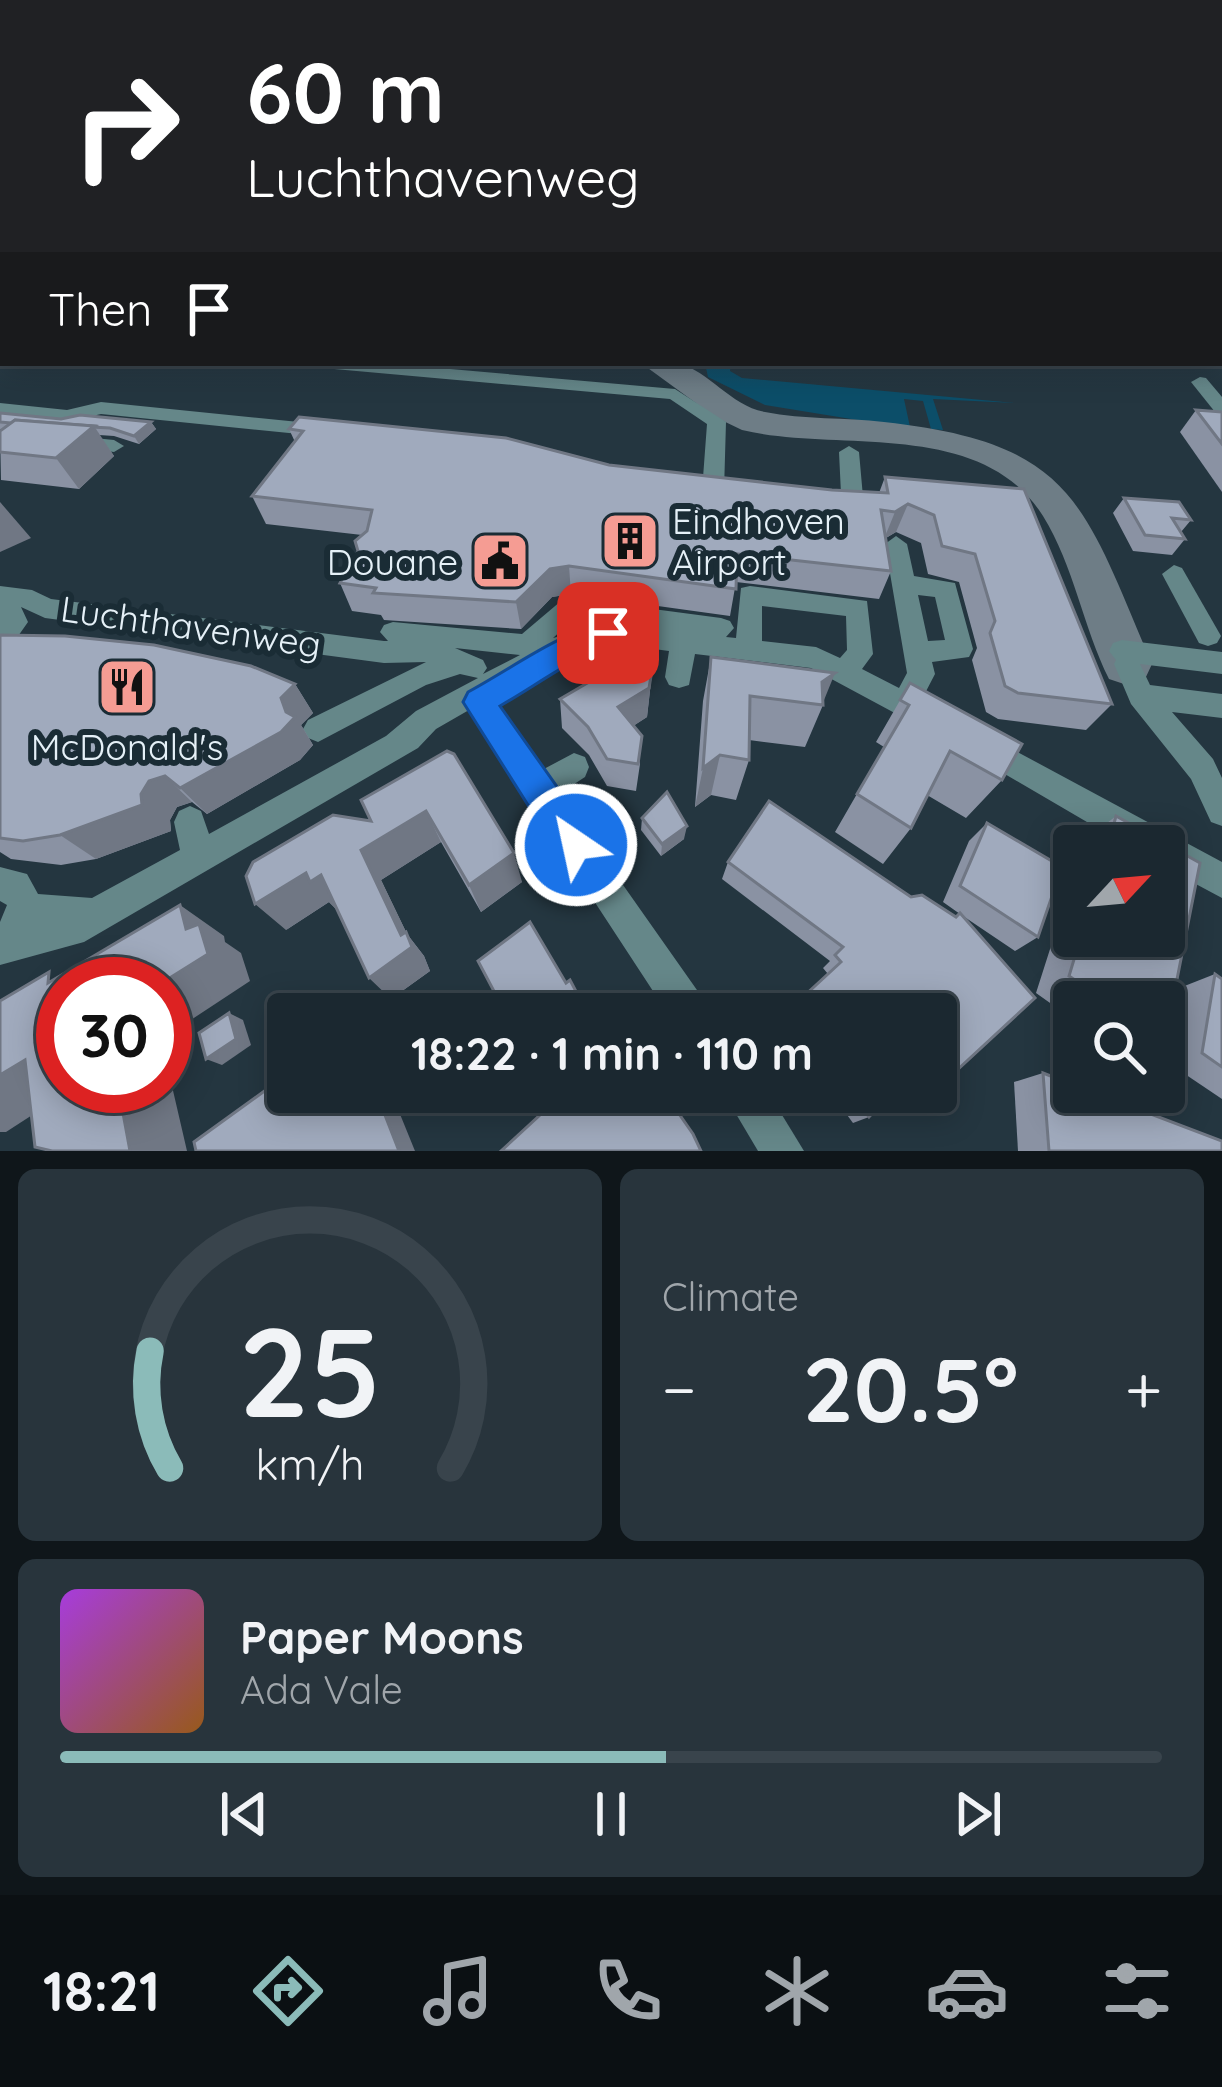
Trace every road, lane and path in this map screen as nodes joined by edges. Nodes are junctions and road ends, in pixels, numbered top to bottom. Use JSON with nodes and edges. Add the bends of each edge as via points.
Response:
{"nodes":[{"id":1,"x":357,"y":366,"type":"edge"},
{"id":2,"x":1201,"y":382,"type":"dead end"},
{"id":3,"x":1222,"y":408,"type":"edge"},
{"id":4,"x":0,"y":409,"type":"edge"},
{"id":5,"x":336,"y":431,"type":"edge"},
{"id":6,"x":47,"y":440,"type":"edge"},
{"id":7,"x":114,"y":446,"type":"dead end"},
{"id":8,"x":849,"y":452,"type":"dead end"},
{"id":9,"x":713,"y":491,"type":"edge"},
{"id":10,"x":802,"y":503,"type":"edge"},
{"id":11,"x":896,"y":544,"type":"dead end"},
{"id":12,"x":1174,"y":574,"type":"dead end"},
{"id":13,"x":904,"y":584,"type":"junction"},
{"id":14,"x":0,"y":595,"type":"edge"},
{"id":15,"x":0,"y":609,"type":"edge"},
{"id":16,"x":721,"y":628,"type":"dead end"},
{"id":17,"x":1208,"y":636,"type":"dead end"},
{"id":18,"x":683,"y":641,"type":"junction"},
{"id":19,"x":388,"y":642,"type":"junction"},
{"id":20,"x":749,"y":649,"type":"junction"},
{"id":21,"x":1,"y":653,"type":"edge"},
{"id":22,"x":917,"y":653,"type":"junction"},
{"id":23,"x":1222,"y":663,"type":"edge"},
{"id":24,"x":844,"y":671,"type":"junction"},
{"id":25,"x":679,"y":677,"type":"dead end"},
{"id":26,"x":477,"y":678,"type":"junction"},
{"id":27,"x":1141,"y":696,"type":"junction"},
{"id":28,"x":905,"y":704,"type":"junction"},
{"id":29,"x":1222,"y":706,"type":"edge"},
{"id":30,"x":318,"y":728,"type":"dead end"},
{"id":31,"x":574,"y":767,"type":"dead end"},
{"id":32,"x":538,"y":790,"type":"junction"},
{"id":33,"x":1222,"y":812,"type":"edge"},
{"id":34,"x":190,"y":822,"type":"dead end"},
{"id":35,"x":1123,"y":825,"type":"edge"},
{"id":36,"x":198,"y":858,"type":"junction"},
{"id":37,"x":1185,"y":860,"type":"edge"},
{"id":38,"x":1222,"y":881,"type":"edge"},
{"id":39,"x":12,"y":897,"type":"edge"},
{"id":40,"x":94,"y":915,"type":"junction"},
{"id":41,"x":2,"y":947,"type":"edge"},
{"id":42,"x":676,"y":993,"type":"edge"},
{"id":43,"x":757,"y":1113,"type":"edge"},
{"id":44,"x":783,"y":1151,"type":"edge"}],
"edges":[{"from":1,"to":9,"type":"street","via":[[675,394],[717,422]]},
{"from":2,"to":3,"type":"street"},
{"from":4,"to":5,"type":"street","via":[[67,416],[101,408]]},
{"from":6,"to":7,"type":"street"},
{"from":8,"to":10,"type":"street","via":[[852,497],[836,506]]},
{"from":11,"to":13,"type":"street"},
{"from":12,"to":17,"type":"street"},
{"from":13,"to":22,"type":"street"},
{"from":13,"to":22,"type":"street","via":[[946,589],[960,649]]},
{"from":14,"to":19,"type":"street","name":"Luchthavenweg","via":[[46,608]]},
{"from":15,"to":21,"type":"street","via":[[15,622]]},
{"from":16,"to":19,"type":"street","via":[[570,608],[526,645]]},
{"from":18,"to":20,"type":"street"},
{"from":18,"to":25,"type":"street"},
{"from":18,"to":26,"type":"street","via":[[608,633]]},
{"from":19,"to":26,"type":"street","name":"Luchthavenweg","via":[[392,658]]},
{"from":20,"to":24,"type":"street","via":[[816,658]]},
{"from":20,"to":24,"type":"street","via":[[750,595],[858,608],[860,654]]},
{"from":22,"to":28,"type":"street","via":[[921,674]]},
{"from":23,"to":27,"type":"street","via":[[1125,658]]},
{"from":24,"to":28,"type":"street"},
{"from":26,"to":30,"type":"street","via":[[361,706]]},
{"from":26,"to":32,"type":"street"},
{"from":26,"to":36,"type":"street","via":[[397,744]]},
{"from":27,"to":29,"type":"street"},
{"from":27,"to":33,"type":"street","via":[[1202,769]]},
{"from":28,"to":35,"type":"street"},
{"from":31,"to":32,"type":"street"},
{"from":32,"to":42,"type":"street"},
{"from":34,"to":36,"type":"street"},
{"from":36,"to":40,"type":"street"},
{"from":37,"to":38,"type":"street"},
{"from":39,"to":40,"type":"street"},
{"from":39,"to":41,"type":"street"},
{"from":40,"to":41,"type":"street","via":[[64,932]]},
{"from":43,"to":44,"type":"street"}]}
